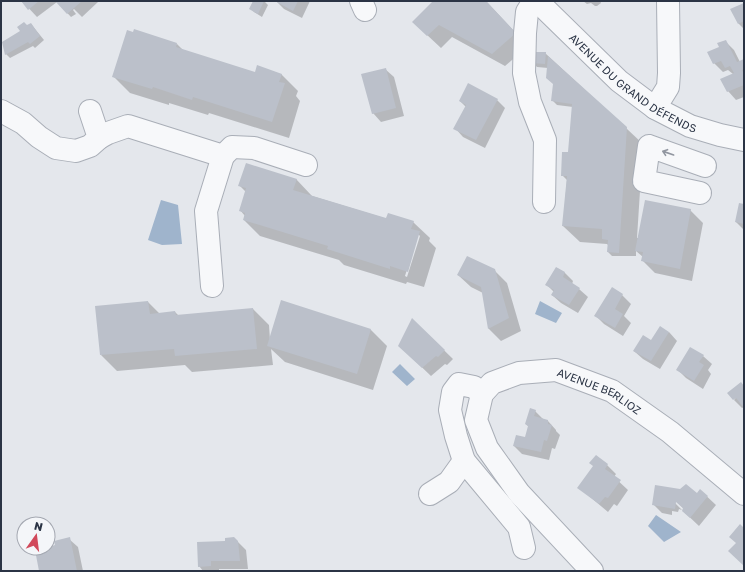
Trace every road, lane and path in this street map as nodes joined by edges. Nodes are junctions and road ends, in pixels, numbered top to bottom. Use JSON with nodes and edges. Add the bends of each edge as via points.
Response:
{"nodes":[{"id":1,"x":536,"y":1,"type":"edge"},
{"id":2,"x":668,"y":1,"type":"edge"},
{"id":3,"x":655,"y":108,"type":"junction"},
{"id":4,"x":1,"y":111,"type":"edge"},
{"id":5,"x":90,"y":111,"type":"dead end"},
{"id":6,"x":711,"y":133,"type":"junction"},
{"id":7,"x":99,"y":138,"type":"junction"},
{"id":8,"x":744,"y":140,"type":"edge"},
{"id":9,"x":223,"y":156,"type":"junction"},
{"id":10,"x":306,"y":165,"type":"dead end"},
{"id":11,"x":705,"y":166,"type":"junction"},
{"id":12,"x":544,"y":202,"type":"dead end"},
{"id":13,"x":212,"y":286,"type":"dead end"},
{"id":14,"x":482,"y":394,"type":"junction"},
{"id":15,"x":464,"y":461,"type":"junction"},
{"id":16,"x":430,"y":494,"type":"dead end"},
{"id":17,"x":744,"y":494,"type":"edge"},
{"id":18,"x":524,"y":548,"type":"dead end"},
{"id":19,"x":592,"y":571,"type":"edge"}],
"edges":[{"from":1,"to":3,"type":"street","name":"AVENUE DU GRAND DÉFENDS","via":[[619,81]]},
{"from":1,"to":12,"type":"street","via":[[527,12],[524,73],[530,102],[544,140]]},
{"from":2,"to":3,"type":"street","via":[[668,87]]},
{"from":3,"to":6,"type":"street","name":"AVENUE DU GRAND DÉFENDS","via":[[690,126]]},
{"from":4,"to":7,"type":"street","via":[[23,123],[56,148],[76,151],[90,146]]},
{"from":5,"to":7,"type":"street"},
{"from":6,"to":8,"type":"street","name":"AVENUE DU GRAND DÉFENDS"},
{"from":6,"to":11,"type":"street"},
{"from":7,"to":9,"type":"street","via":[[128,126]]},
{"from":9,"to":10,"type":"street","via":[[232,147],[254,148]]},
{"from":9,"to":13,"type":"street","via":[[206,211]]},
{"from":11,"to":11,"type":"street","one_way":true,"via":[[649,146],[644,182],[699,198]]},
{"from":14,"to":15,"type":"street","via":[[474,387],[459,384],[453,392],[450,410]]},
{"from":14,"to":17,"type":"street","name":"AVENUE BERLIOZ","via":[[492,383],[519,373],[556,370],[612,391],[670,432]]},
{"from":14,"to":19,"type":"street","via":[[476,420],[487,448],[519,493]]},
{"from":15,"to":16,"type":"street","via":[[450,482]]},
{"from":15,"to":18,"type":"street","via":[[519,527]]}]}
